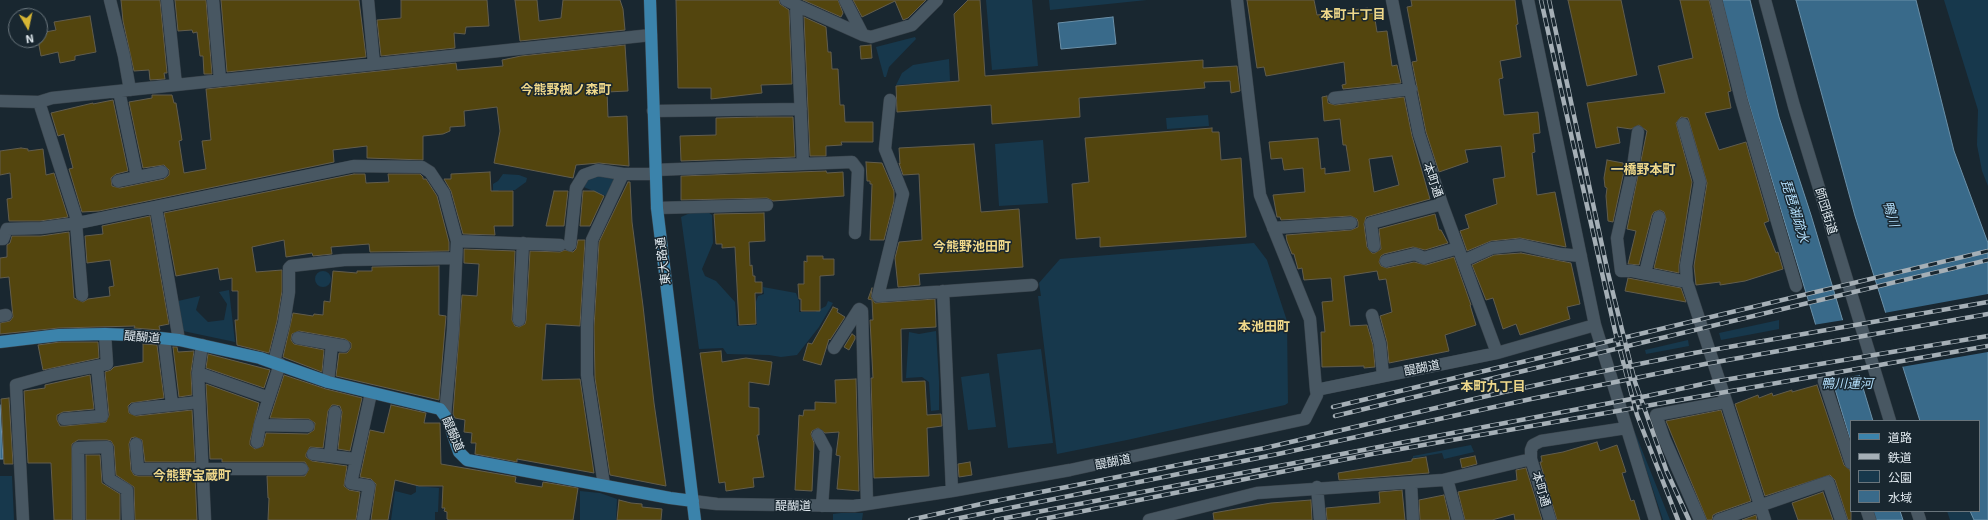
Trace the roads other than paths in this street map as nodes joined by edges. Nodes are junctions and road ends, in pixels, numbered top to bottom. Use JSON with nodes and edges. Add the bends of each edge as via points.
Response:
{"nodes":[{"id":1,"x":110,"y":0,"type":"edge"},
{"id":2,"x":167,"y":0,"type":"edge"},
{"id":3,"x":213,"y":0,"type":"edge"},
{"id":4,"x":368,"y":0,"type":"edge"},
{"id":5,"x":650,"y":0,"type":"edge"},
{"id":6,"x":845,"y":0,"type":"edge"},
{"id":7,"x":937,"y":0,"type":"edge"},
{"id":8,"x":1237,"y":0,"type":"edge"},
{"id":9,"x":1392,"y":0,"type":"edge"},
{"id":10,"x":1528,"y":0,"type":"edge"},
{"id":11,"x":1716,"y":0,"type":"edge"},
{"id":12,"x":1764,"y":0,"type":"edge"},
{"id":13,"x":791,"y":2,"type":"edge"},
{"id":14,"x":651,"y":35,"type":"junction"},
{"id":15,"x":863,"y":35,"type":"junction"},
{"id":16,"x":374,"y":64,"type":"junction"},
{"id":17,"x":220,"y":80,"type":"junction"},
{"id":18,"x":176,"y":85,"type":"junction"},
{"id":19,"x":1411,"y":89,"type":"junction"},
{"id":20,"x":125,"y":90,"type":"junction"},
{"id":21,"x":1334,"y":98,"type":"dead end"},
{"id":22,"x":890,"y":100,"type":"dead end"},
{"id":23,"x":0,"y":102,"type":"edge"},
{"id":24,"x":39,"y":102,"type":"junction"},
{"id":25,"x":801,"y":109,"type":"junction"},
{"id":26,"x":653,"y":111,"type":"junction"},
{"id":27,"x":1683,"y":124,"type":"dead end"},
{"id":28,"x":1638,"y":132,"type":"dead end"},
{"id":29,"x":803,"y":163,"type":"junction"},
{"id":30,"x":162,"y":172,"type":"dead end"},
{"id":31,"x":655,"y":172,"type":"junction"},
{"id":32,"x":623,"y":174,"type":"junction"},
{"id":33,"x":137,"y":177,"type":"junction"},
{"id":34,"x":118,"y":181,"type":"dead end"},
{"id":35,"x":1442,"y":204,"type":"junction"},
{"id":36,"x":767,"y":205,"type":"dead end"},
{"id":37,"x":156,"y":208,"type":"junction"},
{"id":38,"x":657,"y":208,"type":"junction"},
{"id":39,"x":1659,"y":217,"type":"dead end"},
{"id":40,"x":77,"y":223,"type":"junction"},
{"id":41,"x":1351,"y":223,"type":"dead end"},
{"id":42,"x":1272,"y":228,"type":"junction"},
{"id":43,"x":855,"y":233,"type":"dead end"},
{"id":44,"x":0,"y":239,"type":"edge"},
{"id":45,"x":457,"y":241,"type":"junction"},
{"id":46,"x":523,"y":243,"type":"junction"},
{"id":47,"x":1374,"y":246,"type":"dead end"},
{"id":48,"x":1458,"y":248,"type":"junction"},
{"id":49,"x":1581,"y":256,"type":"junction"},
{"id":50,"x":456,"y":258,"type":"junction"},
{"id":51,"x":1463,"y":260,"type":"junction"},
{"id":52,"x":1386,"y":261,"type":"dead end"},
{"id":53,"x":1645,"y":273,"type":"junction"},
{"id":54,"x":1686,"y":282,"type":"junction"},
{"id":55,"x":1032,"y":285,"type":"dead end"},
{"id":56,"x":1796,"y":286,"type":"dead end"},
{"id":57,"x":942,"y":291,"type":"junction"},
{"id":58,"x":82,"y":295,"type":"dead end"},
{"id":59,"x":1372,"y":315,"type":"dead end"},
{"id":60,"x":519,"y":320,"type":"dead end"},
{"id":61,"x":1595,"y":325,"type":"junction"},
{"id":62,"x":105,"y":334,"type":"junction"},
{"id":63,"x":298,"y":338,"type":"dead end"},
{"id":64,"x":164,"y":339,"type":"junction"},
{"id":65,"x":179,"y":340,"type":"junction"},
{"id":66,"x":0,"y":342,"type":"edge"},
{"id":67,"x":332,"y":344,"type":"junction"},
{"id":68,"x":202,"y":345,"type":"junction"},
{"id":69,"x":344,"y":346,"type":"dead end"},
{"id":70,"x":834,"y":348,"type":"dead end"},
{"id":71,"x":1497,"y":353,"type":"junction"},
{"id":72,"x":277,"y":363,"type":"junction"},
{"id":73,"x":97,"y":366,"type":"junction"},
{"id":74,"x":198,"y":373,"type":"junction"},
{"id":75,"x":1383,"y":376,"type":"junction"},
{"id":76,"x":1824,"y":381,"type":"dead end"},
{"id":77,"x":328,"y":382,"type":"junction"},
{"id":78,"x":1316,"y":390,"type":"junction"},
{"id":79,"x":371,"y":393,"type":"junction"},
{"id":80,"x":269,"y":398,"type":"junction"},
{"id":81,"x":199,"y":402,"type":"junction"},
{"id":82,"x":172,"y":405,"type":"junction"},
{"id":83,"x":1726,"y":405,"type":"junction"},
{"id":84,"x":135,"y":409,"type":"dead end"},
{"id":85,"x":336,"y":412,"type":"dead end"},
{"id":86,"x":445,"y":415,"type":"junction"},
{"id":87,"x":64,"y":419,"type":"dead end"},
{"id":88,"x":1890,"y":420,"type":"edge"},
{"id":89,"x":260,"y":425,"type":"junction"},
{"id":90,"x":308,"y":426,"type":"dead end"},
{"id":91,"x":1626,"y":428,"type":"junction"},
{"id":92,"x":818,"y":435,"type":"dead end"},
{"id":93,"x":257,"y":442,"type":"dead end"},
{"id":94,"x":136,"y":444,"type":"dead end"},
{"id":95,"x":313,"y":454,"type":"dead end"},
{"id":96,"x":330,"y":456,"type":"junction"},
{"id":97,"x":1531,"y":458,"type":"junction"},
{"id":98,"x":355,"y":459,"type":"junction"},
{"id":99,"x":1850,"y":460,"type":"edge"},
{"id":100,"x":202,"y":468,"type":"junction"},
{"id":101,"x":302,"y":469,"type":"dead end"},
{"id":102,"x":1447,"y":479,"type":"junction"},
{"id":103,"x":1411,"y":483,"type":"junction"},
{"id":104,"x":604,"y":485,"type":"junction"},
{"id":105,"x":1317,"y":487,"type":"junction"},
{"id":106,"x":952,"y":491,"type":"junction"},
{"id":107,"x":693,"y":501,"type":"junction"},
{"id":108,"x":867,"y":504,"type":"junction"},
{"id":109,"x":822,"y":506,"type":"junction"},
{"id":110,"x":1760,"y":506,"type":"junction"},
{"id":111,"x":1179,"y":516,"type":"edge"},
{"id":112,"x":23,"y":520,"type":"edge"},
{"id":113,"x":79,"y":520,"type":"edge"},
{"id":114,"x":128,"y":520,"type":"edge"},
{"id":115,"x":205,"y":520,"type":"edge"},
{"id":116,"x":363,"y":520,"type":"edge"},
{"id":117,"x":695,"y":520,"type":"edge"},
{"id":118,"x":1149,"y":520,"type":"edge"},
{"id":119,"x":1320,"y":520,"type":"edge"},
{"id":120,"x":1414,"y":520,"type":"edge"},
{"id":121,"x":1458,"y":520,"type":"edge"},
{"id":122,"x":1550,"y":520,"type":"edge"},
{"id":123,"x":1655,"y":520,"type":"edge"},
{"id":124,"x":1700,"y":520,"type":"edge"},
{"id":125,"x":1719,"y":520,"type":"edge"},
{"id":126,"x":1765,"y":520,"type":"edge"},
{"id":127,"x":1841,"y":520,"type":"edge"}],
"edges":[{"from":1,"to":20,"type":"street","via":[[124,56]]},
{"from":2,"to":18,"type":"street"},
{"from":3,"to":17,"type":"street"},
{"from":4,"to":16,"type":"street"},
{"from":5,"to":14,"type":"main road","name":"東大路通"},
{"from":6,"to":15,"type":"street"},
{"from":7,"to":15,"type":"street","via":[[912,25],[871,36]]},
{"from":8,"to":42,"type":"street","via":[[1260,195]]},
{"from":9,"to":19,"type":"street","name":"本町通"},
{"from":10,"to":49,"type":"street"},
{"from":11,"to":56,"type":"street","via":[[1741,99]]},
{"from":12,"to":88,"type":"street","name":"師団街道"},
{"from":13,"to":15,"type":"street"},
{"from":13,"to":25,"type":"street"},
{"from":14,"to":16,"type":"street"},
{"from":14,"to":26,"type":"main road","name":"東大路通"},
{"from":16,"to":17,"type":"street"},
{"from":17,"to":18,"type":"street"},
{"from":18,"to":20,"type":"street"},
{"from":19,"to":21,"type":"street"},
{"from":19,"to":35,"type":"street","name":"本町通","via":[[1419,134]]},
{"from":20,"to":24,"type":"street","via":[[52,98]]},
{"from":20,"to":33,"type":"street"},
{"from":22,"to":57,"type":"street","via":[[885,149],[903,194],[878,296]]},
{"from":23,"to":24,"type":"street"},
{"from":24,"to":40,"type":"street"},
{"from":25,"to":26,"type":"street"},
{"from":25,"to":29,"type":"street"},
{"from":26,"to":31,"type":"main road","name":"東大路通"},
{"from":27,"to":54,"type":"street","via":[[1700,182],[1686,266]]},
{"from":28,"to":53,"type":"street","via":[[1617,238],[1621,270]]},
{"from":29,"to":31,"type":"street"},
{"from":29,"to":43,"type":"street","via":[[852,162],[858,170]]},
{"from":30,"to":33,"type":"street"},
{"from":31,"to":32,"type":"street"},
{"from":31,"to":38,"type":"main road","name":"東大路通"},
{"from":32,"to":46,"type":"street","via":[[595,170],[579,179],[565,245]]},
{"from":32,"to":104,"type":"street","via":[[592,240],[587,375]]},
{"from":33,"to":34,"type":"street"},
{"from":35,"to":47,"type":"street","via":[[1371,223]]},
{"from":35,"to":48,"type":"street","name":"本町通"},
{"from":36,"to":38,"type":"street"},
{"from":37,"to":40,"type":"street"},
{"from":37,"to":45,"type":"street","via":[[354,166],[419,166],[428,170],[444,193]]},
{"from":37,"to":65,"type":"street"},
{"from":38,"to":107,"type":"main road","name":"東大路通"},
{"from":39,"to":53,"type":"street"},
{"from":40,"to":44,"type":"street","via":[[8,229],[3,239]]},
{"from":40,"to":58,"type":"street"},
{"from":41,"to":42,"type":"street"},
{"from":42,"to":78,"type":"street","via":[[1310,319]]},
{"from":45,"to":46,"type":"street"},
{"from":45,"to":50,"type":"street"},
{"from":46,"to":60,"type":"street"},
{"from":48,"to":51,"type":"street","name":"本町通"},
{"from":48,"to":52,"type":"street","via":[[1424,258],[1415,254]]},
{"from":49,"to":51,"type":"street","via":[[1521,245],[1492,248]]},
{"from":49,"to":61,"type":"street"},
{"from":50,"to":72,"type":"street","via":[[344,260],[291,266]]},
{"from":50,"to":86,"type":"street","via":[[453,330]]},
{"from":51,"to":71,"type":"street","name":"本町通"},
{"from":53,"to":54,"type":"street"},
{"from":54,"to":83,"type":"street"},
{"from":55,"to":57,"type":"street"},
{"from":57,"to":106,"type":"street"},
{"from":59,"to":75,"type":"street","via":[[1380,344]]},
{"from":61,"to":71,"type":"street","name":"醍醐道"},
{"from":61,"to":91,"type":"street"},
{"from":62,"to":64,"type":"main road","name":"醍醐道"},
{"from":62,"to":66,"type":"main road","name":"醍醐道","via":[[59,335]]},
{"from":62,"to":73,"type":"street","via":[[106,364]]},
{"from":63,"to":67,"type":"street"},
{"from":64,"to":65,"type":"main road","name":"醍醐道"},
{"from":64,"to":82,"type":"street"},
{"from":65,"to":68,"type":"main road","name":"醍醐道"},
{"from":67,"to":69,"type":"street"},
{"from":67,"to":77,"type":"street"},
{"from":68,"to":72,"type":"main road","name":"醍醐道"},
{"from":68,"to":74,"type":"street"},
{"from":70,"to":108,"type":"street","via":[[859,309],[862,311]]},
{"from":71,"to":75,"type":"street","name":"醍醐道"},
{"from":72,"to":77,"type":"main road","name":"醍醐道"},
{"from":72,"to":80,"type":"street"},
{"from":73,"to":87,"type":"street","via":[[102,416]]},
{"from":73,"to":112,"type":"street","via":[[16,385]]},
{"from":74,"to":80,"type":"street"},
{"from":74,"to":81,"type":"street"},
{"from":75,"to":78,"type":"street","name":"醍醐道"},
{"from":76,"to":99,"type":"street"},
{"from":77,"to":79,"type":"main road","name":"醍醐道"},
{"from":78,"to":106,"type":"street","name":"醍醐道","via":[[1317,395],[1305,419],[1131,458]]},
{"from":79,"to":86,"type":"main road","name":"醍醐道","via":[[435,407]]},
{"from":79,"to":98,"type":"street"},
{"from":80,"to":89,"type":"street"},
{"from":81,"to":82,"type":"street"},
{"from":81,"to":100,"type":"street"},
{"from":82,"to":84,"type":"street"},
{"from":83,"to":110,"type":"street"},
{"from":83,"to":124,"type":"street","via":[[1656,415]]},
{"from":85,"to":96,"type":"street"},
{"from":86,"to":104,"type":"main road","name":"醍醐道","via":[[461,456],[467,460]]},
{"from":89,"to":90,"type":"street"},
{"from":89,"to":93,"type":"street"},
{"from":91,"to":97,"type":"street","via":[[1541,441],[1533,445]]},
{"from":91,"to":123,"type":"street"},
{"from":92,"to":109,"type":"street","via":[[826,450]]},
{"from":94,"to":100,"type":"street","via":[[138,469]]},
{"from":95,"to":96,"type":"street"},
{"from":96,"to":98,"type":"street"},
{"from":97,"to":102,"type":"street"},
{"from":97,"to":122,"type":"street","name":"本町通"},
{"from":98,"to":116,"type":"street","via":[[351,483],[369,486]]},
{"from":100,"to":101,"type":"street"},
{"from":100,"to":115,"type":"street"},
{"from":102,"to":103,"type":"street"},
{"from":102,"to":121,"type":"street"},
{"from":103,"to":105,"type":"street"},
{"from":103,"to":120,"type":"street"},
{"from":104,"to":107,"type":"main road","name":"醍醐道"},
{"from":105,"to":111,"type":"street","via":[[1257,493]]},
{"from":105,"to":119,"type":"street"},
{"from":106,"to":108,"type":"street","name":"醍醐道"},
{"from":107,"to":109,"type":"street","name":"醍醐道","via":[[717,504]]},
{"from":107,"to":117,"type":"main road","name":"東大路通"},
{"from":108,"to":109,"type":"street","name":"醍醐道"},
{"from":110,"to":125,"type":"street"},
{"from":110,"to":126,"type":"street"},
{"from":110,"to":127,"type":"street","via":[[1828,482]]},
{"from":111,"to":118,"type":"street"},
{"from":113,"to":114,"type":"street","via":[[78,448],[107,447],[109,479],[126,490]]}]}
